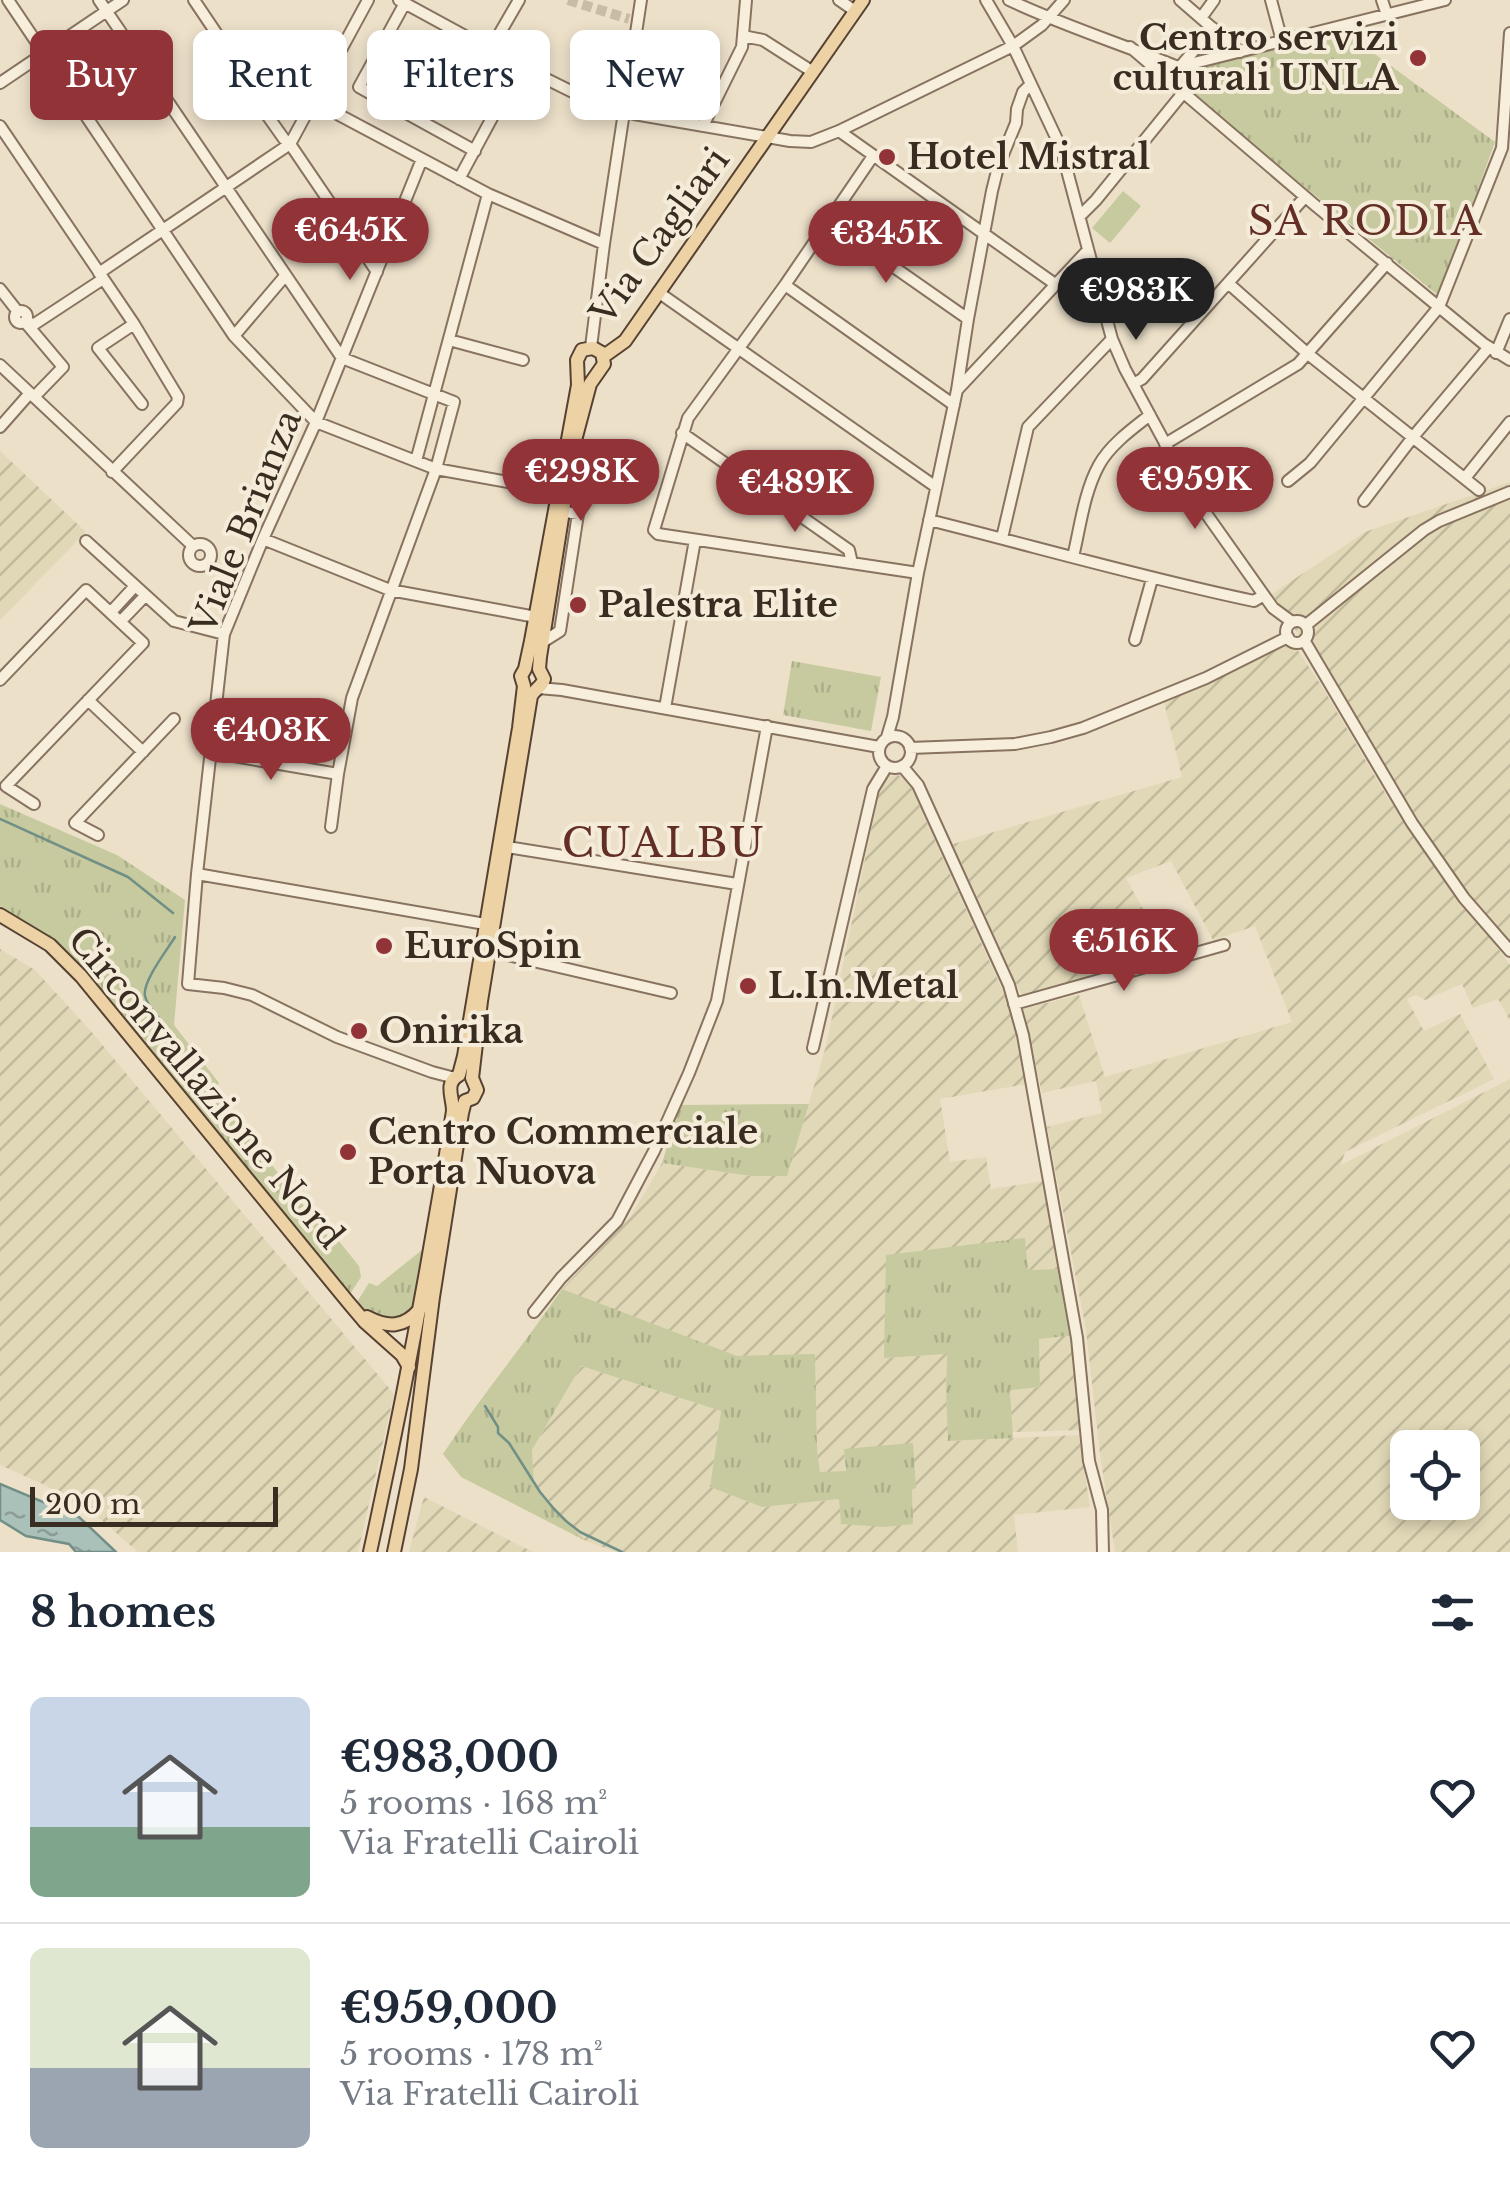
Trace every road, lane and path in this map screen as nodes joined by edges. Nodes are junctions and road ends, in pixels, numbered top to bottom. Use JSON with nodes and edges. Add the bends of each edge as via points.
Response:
{"nodes":[{"id":1,"x":8,"y":0,"type":"edge"},
{"id":2,"x":99,"y":0,"type":"edge"},
{"id":3,"x":123,"y":0,"type":"edge"},
{"id":4,"x":194,"y":0,"type":"edge"},
{"id":5,"x":368,"y":0,"type":"edge"},
{"id":6,"x":519,"y":0,"type":"edge"},
{"id":7,"x":641,"y":0,"type":"edge"},
{"id":8,"x":746,"y":0,"type":"edge"},
{"id":9,"x":839,"y":0,"type":"edge"},
{"id":10,"x":1009,"y":0,"type":"edge"},
{"id":11,"x":1064,"y":0,"type":"edge"},
{"id":12,"x":1180,"y":0,"type":"edge"},
{"id":13,"x":1214,"y":0,"type":"edge"},
{"id":14,"x":1271,"y":0,"type":"edge"},
{"id":15,"x":1382,"y":0,"type":"edge"},
{"id":16,"x":1445,"y":0,"type":"edge"},
{"id":17,"x":402,"y":2,"type":"edge"},
{"id":18,"x":989,"y":2,"type":"edge"},
{"id":19,"x":859,"y":6,"type":"edge"},
{"id":20,"x":107,"y":12,"type":"junction"},
{"id":21,"x":1387,"y":15,"type":"junction"},
{"id":22,"x":1049,"y":18,"type":"junction"},
{"id":23,"x":1201,"y":18,"type":"junction"},
{"id":24,"x":1213,"y":28,"type":"junction"},
{"id":25,"x":80,"y":30,"type":"edge"},
{"id":26,"x":216,"y":30,"type":"edge"},
{"id":27,"x":454,"y":30,"type":"edge"},
{"id":28,"x":502,"y":30,"type":"edge"},
{"id":29,"x":633,"y":30,"type":"edge"},
{"id":30,"x":30,"y":33,"type":"edge"},
{"id":31,"x":1510,"y":33,"type":"edge"},
{"id":32,"x":743,"y":36,"type":"junction"},
{"id":33,"x":347,"y":40,"type":"edge"},
{"id":34,"x":1282,"y":40,"type":"junction"},
{"id":35,"x":1013,"y":46,"type":"junction"},
{"id":36,"x":1130,"y":47,"type":"junction"},
{"id":37,"x":1240,"y":52,"type":"junction"},
{"id":38,"x":1197,"y":57,"type":"junction"},
{"id":39,"x":30,"y":63,"type":"edge"},
{"id":40,"x":1178,"y":68,"type":"junction"},
{"id":41,"x":813,"y":72,"type":"junction"},
{"id":42,"x":1168,"y":81,"type":"junction"},
{"id":43,"x":0,"y":83,"type":"edge"},
{"id":44,"x":1031,"y":84,"type":"junction"},
{"id":45,"x":1183,"y":93,"type":"junction"},
{"id":46,"x":1040,"y":104,"type":"junction"},
{"id":47,"x":347,"y":119,"type":"edge"},
{"id":48,"x":88,"y":120,"type":"edge"},
{"id":49,"x":270,"y":120,"type":"edge"},
{"id":50,"x":304,"y":120,"type":"edge"},
{"id":51,"x":491,"y":120,"type":"edge"},
{"id":52,"x":623,"y":120,"type":"edge"},
{"id":53,"x":669,"y":120,"type":"edge"},
{"id":54,"x":1016,"y":123,"type":"junction"},
{"id":55,"x":0,"y":126,"type":"edge"},
{"id":56,"x":703,"y":126,"type":"junction"},
{"id":57,"x":839,"y":131,"type":"junction"},
{"id":58,"x":769,"y":137,"type":"junction"},
{"id":59,"x":290,"y":144,"type":"junction"},
{"id":60,"x":1506,"y":148,"type":"edge"},
{"id":61,"x":475,"y":151,"type":"junction"},
{"id":62,"x":873,"y":156,"type":"junction"},
{"id":63,"x":422,"y":159,"type":"junction"},
{"id":64,"x":460,"y":179,"type":"junction"},
{"id":65,"x":227,"y":188,"type":"junction"},
{"id":66,"x":488,"y":194,"type":"junction"},
{"id":67,"x":1306,"y":196,"type":"junction"},
{"id":68,"x":1080,"y":216,"type":"junction"},
{"id":69,"x":828,"y":221,"type":"junction"},
{"id":70,"x":163,"y":231,"type":"junction"},
{"id":71,"x":983,"y":235,"type":"junction"},
{"id":72,"x":604,"y":244,"type":"junction"},
{"id":73,"x":1088,"y":250,"type":"junction"},
{"id":74,"x":1386,"y":263,"type":"junction"},
{"id":75,"x":376,"y":272,"type":"junction"},
{"id":76,"x":101,"y":276,"type":"junction"},
{"id":77,"x":285,"y":276,"type":"junction"},
{"id":78,"x":1228,"y":283,"type":"junction"},
{"id":79,"x":1055,"y":284,"type":"junction"},
{"id":80,"x":784,"y":285,"type":"junction"},
{"id":81,"x":0,"y":290,"type":"edge"},
{"id":82,"x":658,"y":292,"type":"junction"},
{"id":83,"x":1439,"y":307,"type":"junction"},
{"id":84,"x":23,"y":319,"type":"junction"},
{"id":85,"x":968,"y":319,"type":"junction"},
{"id":86,"x":1510,"y":319,"type":"edge"},
{"id":87,"x":134,"y":324,"type":"junction"},
{"id":88,"x":234,"y":336,"type":"junction"},
{"id":89,"x":1112,"y":339,"type":"junction"},
{"id":90,"x":449,"y":340,"type":"junction"},
{"id":91,"x":591,"y":348,"type":"junction"},
{"id":92,"x":739,"y":348,"type":"junction"},
{"id":93,"x":1493,"y":350,"type":"junction"},
{"id":94,"x":1308,"y":354,"type":"junction"},
{"id":95,"x":604,"y":356,"type":"junction"},
{"id":96,"x":342,"y":358,"type":"junction"},
{"id":97,"x":523,"y":360,"type":"dead end"},
{"id":98,"x":1510,"y":364,"type":"edge"},
{"id":99,"x":0,"y":365,"type":"edge"},
{"id":100,"x":579,"y":368,"type":"junction"},
{"id":101,"x":598,"y":372,"type":"junction"},
{"id":102,"x":1133,"y":384,"type":"junction"},
{"id":103,"x":958,"y":390,"type":"junction"},
{"id":104,"x":434,"y":394,"type":"junction"},
{"id":105,"x":32,"y":395,"type":"junction"},
{"id":106,"x":1363,"y":398,"type":"junction"},
{"id":107,"x":142,"y":404,"type":"dead end"},
{"id":108,"x":954,"y":405,"type":"junction"},
{"id":109,"x":1150,"y":415,"type":"junction"},
{"id":110,"x":316,"y":422,"type":"junction"},
{"id":111,"x":1510,"y":422,"type":"edge"},
{"id":112,"x":0,"y":427,"type":"edge"},
{"id":113,"x":682,"y":433,"type":"junction"},
{"id":114,"x":1413,"y":437,"type":"junction"},
{"id":115,"x":1165,"y":444,"type":"junction"},
{"id":116,"x":416,"y":461,"type":"junction"},
{"id":117,"x":436,"y":469,"type":"junction"},
{"id":118,"x":112,"y":472,"type":"junction"},
{"id":119,"x":1465,"y":478,"type":"junction"},
{"id":120,"x":1288,"y":481,"type":"dead end"},
{"id":121,"x":936,"y":487,"type":"junction"},
{"id":122,"x":1479,"y":490,"type":"dead end"},
{"id":123,"x":558,"y":491,"type":"junction"},
{"id":124,"x":1510,"y":492,"type":"edge"},
{"id":125,"x":1364,"y":501,"type":"dead end"},
{"id":126,"x":929,"y":520,"type":"junction"},
{"id":127,"x":1002,"y":538,"type":"junction"},
{"id":128,"x":263,"y":539,"type":"junction"},
{"id":129,"x":695,"y":540,"type":"junction"},
{"id":130,"x":86,"y":541,"type":"dead end"},
{"id":131,"x":193,"y":546,"type":"dead end"},
{"id":132,"x":1072,"y":557,"type":"junction"},
{"id":133,"x":852,"y":563,"type":"junction"},
{"id":134,"x":918,"y":573,"type":"junction"},
{"id":135,"x":1152,"y":578,"type":"junction"},
{"id":136,"x":136,"y":586,"type":"junction"},
{"id":137,"x":390,"y":590,"type":"junction"},
{"id":138,"x":145,"y":596,"type":"junction"},
{"id":139,"x":1264,"y":596,"type":"junction"},
{"id":140,"x":116,"y":616,"type":"junction"},
{"id":141,"x":536,"y":616,"type":"junction"},
{"id":142,"x":1292,"y":622,"type":"junction"},
{"id":143,"x":1306,"y":625,"type":"junction"},
{"id":144,"x":224,"y":634,"type":"junction"},
{"id":145,"x":1288,"y":637,"type":"junction"},
{"id":146,"x":1135,"y":640,"type":"dead end"},
{"id":147,"x":1304,"y":640,"type":"junction"},
{"id":148,"x":536,"y":671,"type":"junction"},
{"id":149,"x":2,"y":675,"type":"edge"},
{"id":150,"x":532,"y":688,"type":"junction"},
{"id":151,"x":558,"y":689,"type":"junction"},
{"id":152,"x":88,"y":700,"type":"junction"},
{"id":153,"x":665,"y":708,"type":"junction"},
{"id":154,"x":893,"y":717,"type":"junction"},
{"id":155,"x":174,"y":719,"type":"dead end"},
{"id":156,"x":767,"y":726,"type":"junction"},
{"id":157,"x":900,"y":736,"type":"junction"},
{"id":158,"x":887,"y":737,"type":"junction"},
{"id":159,"x":879,"y":747,"type":"junction"},
{"id":160,"x":910,"y":748,"type":"junction"},
{"id":161,"x":142,"y":752,"type":"junction"},
{"id":162,"x":210,"y":752,"type":"junction"},
{"id":163,"x":887,"y":766,"type":"junction"},
{"id":164,"x":902,"y":766,"type":"junction"},
{"id":165,"x":338,"y":774,"type":"junction"},
{"id":166,"x":34,"y":804,"type":"dead end"},
{"id":167,"x":331,"y":828,"type":"dead end"},
{"id":168,"x":98,"y":835,"type":"dead end"},
{"id":169,"x":507,"y":847,"type":"junction"},
{"id":170,"x":197,"y":874,"type":"junction"},
{"id":171,"x":737,"y":884,"type":"junction"},
{"id":172,"x":0,"y":915,"type":"edge"},
{"id":173,"x":486,"y":924,"type":"junction"},
{"id":174,"x":1224,"y":945,"type":"dead end"},
{"id":175,"x":490,"y":950,"type":"junction"},
{"id":176,"x":1510,"y":951,"type":"edge"},
{"id":177,"x":671,"y":993,"type":"dead end"},
{"id":178,"x":1014,"y":1004,"type":"junction"},
{"id":179,"x":813,"y":1048,"type":"dead end"},
{"id":180,"x":459,"y":1087,"type":"junction"},
{"id":181,"x":426,"y":1300,"type":"junction"},
{"id":182,"x":357,"y":1311,"type":"junction"},
{"id":183,"x":534,"y":1312,"type":"dead end"},
{"id":184,"x":410,"y":1367,"type":"junction"},
{"id":185,"x":370,"y":1552,"type":"edge"},
{"id":186,"x":394,"y":1552,"type":"edge"},
{"id":187,"x":1103,"y":1552,"type":"edge"}],
"edges":[{"from":1,"to":30,"type":"street"},
{"from":2,"to":20,"type":"street"},
{"from":3,"to":20,"type":"street"},
{"from":4,"to":26,"type":"street"},
{"from":5,"to":33,"type":"street"},
{"from":6,"to":28,"type":"street"},
{"from":7,"to":29,"type":"street"},
{"from":8,"to":32,"type":"street"},
{"from":9,"to":19,"type":"street"},
{"from":10,"to":22,"type":"street"},
{"from":11,"to":22,"type":"street"},
{"from":12,"to":23,"type":"street"},
{"from":13,"to":23,"type":"street"},
{"from":14,"to":34,"type":"street"},
{"from":15,"to":21,"type":"street"},
{"from":16,"to":21,"type":"street"},
{"from":17,"to":27,"type":"street"},
{"from":17,"to":61,"type":"street","via":[[358,87]]},
{"from":18,"to":35,"type":"street"},
{"from":19,"to":41,"type":"main road","name":"Via Cagliari"},
{"from":20,"to":25,"type":"street"},
{"from":20,"to":65,"type":"street"},
{"from":21,"to":34,"type":"street"},
{"from":22,"to":35,"type":"street"},
{"from":22,"to":36,"type":"street"},
{"from":23,"to":24,"type":"street"},
{"from":24,"to":37,"type":"street"},
{"from":24,"to":38,"type":"street"},
{"from":31,"to":60,"type":"street"},
{"from":32,"to":41,"type":"street","via":[[763,40]]},
{"from":32,"to":56,"type":"street"},
{"from":34,"to":37,"type":"street"},
{"from":35,"to":44,"type":"street"},
{"from":35,"to":57,"type":"street"},
{"from":36,"to":40,"type":"street"},
{"from":36,"to":42,"type":"street"},
{"from":37,"to":38,"type":"street"},
{"from":38,"to":40,"type":"street"},
{"from":39,"to":43,"type":"street"},
{"from":40,"to":42,"type":"street"},
{"from":41,"to":58,"type":"main road","name":"Via Cagliari"},
{"from":42,"to":45,"type":"street"},
{"from":44,"to":46,"type":"street"},
{"from":44,"to":54,"type":"street"},
{"from":45,"to":67,"type":"street"},
{"from":45,"to":68,"type":"street"},
{"from":46,"to":54,"type":"street"},
{"from":46,"to":68,"type":"street"},
{"from":47,"to":63,"type":"street"},
{"from":48,"to":70,"type":"street"},
{"from":49,"to":59,"type":"street"},
{"from":50,"to":59,"type":"street"},
{"from":51,"to":61,"type":"street"},
{"from":52,"to":72,"type":"street"},
{"from":53,"to":56,"type":"street"},
{"from":54,"to":71,"type":"street"},
{"from":55,"to":76,"type":"street"},
{"from":56,"to":58,"type":"street"},
{"from":57,"to":58,"type":"street","via":[[811,142]]},
{"from":57,"to":62,"type":"street"},
{"from":58,"to":82,"type":"main road","name":"Via Cagliari"},
{"from":59,"to":65,"type":"street"},
{"from":59,"to":75,"type":"street"},
{"from":60,"to":83,"type":"street"},
{"from":61,"to":64,"type":"street"},
{"from":62,"to":69,"type":"street"},
{"from":62,"to":71,"type":"street"},
{"from":63,"to":64,"type":"street"},
{"from":63,"to":75,"type":"street","name":"Viale Brianza"},
{"from":64,"to":66,"type":"street"},
{"from":65,"to":70,"type":"street"},
{"from":65,"to":77,"type":"street"},
{"from":66,"to":72,"type":"street"},
{"from":66,"to":90,"type":"street"},
{"from":67,"to":74,"type":"street"},
{"from":67,"to":78,"type":"street"},
{"from":68,"to":73,"type":"street"},
{"from":69,"to":80,"type":"street"},
{"from":69,"to":85,"type":"street"},
{"from":70,"to":76,"type":"street"},
{"from":70,"to":88,"type":"street"},
{"from":71,"to":79,"type":"street"},
{"from":71,"to":85,"type":"street"},
{"from":72,"to":91,"type":"street"},
{"from":73,"to":79,"type":"street"},
{"from":73,"to":89,"type":"street"},
{"from":74,"to":83,"type":"street"},
{"from":74,"to":94,"type":"street"},
{"from":75,"to":96,"type":"street","name":"Viale Brianza"},
{"from":76,"to":84,"type":"street","via":[[34,325]]},
{"from":76,"to":87,"type":"street"},
{"from":77,"to":88,"type":"street"},
{"from":77,"to":96,"type":"street"},
{"from":78,"to":94,"type":"street"},
{"from":78,"to":102,"type":"street"},
{"from":79,"to":103,"type":"street"},
{"from":80,"to":92,"type":"street"},
{"from":80,"to":108,"type":"street"},
{"from":81,"to":84,"type":"street"},
{"from":82,"to":92,"type":"street"},
{"from":82,"to":95,"type":"main road","name":"Via Cagliari","via":[[625,341]]},
{"from":83,"to":93,"type":"street"},
{"from":83,"to":106,"type":"street"},
{"from":84,"to":105,"type":"street","via":[[63,367]]},
{"from":85,"to":103,"type":"street"},
{"from":86,"to":93,"type":"street"},
{"from":87,"to":107,"type":"street","via":[[98,348]]},
{"from":87,"to":118,"type":"street","via":[[178,399]]},
{"from":88,"to":110,"type":"street"},
{"from":89,"to":102,"type":"street"},
{"from":89,"to":127,"type":"street","via":[[1028,427]]},
{"from":90,"to":97,"type":"street"},
{"from":90,"to":104,"type":"street"},
{"from":91,"to":95,"type":"main road"},
{"from":91,"to":100,"type":"main road","via":[[580,353]]},
{"from":92,"to":113,"type":"street"},
{"from":92,"to":121,"type":"street"},
{"from":93,"to":98,"type":"street"},
{"from":93,"to":114,"type":"street"},
{"from":94,"to":106,"type":"street"},
{"from":94,"to":115,"type":"street"},
{"from":95,"to":101,"type":"main road"},
{"from":96,"to":104,"type":"street"},
{"from":96,"to":110,"type":"street","name":"Viale Brianza"},
{"from":99,"to":105,"type":"street"},
{"from":100,"to":101,"type":"main road"},
{"from":100,"to":123,"type":"main road","name":"Via Cagliari"},
{"from":101,"to":148,"type":"main road","name":"Via Cagliari","via":[[580,418]]},
{"from":102,"to":109,"type":"street"},
{"from":103,"to":108,"type":"street"},
{"from":104,"to":116,"type":"street"},
{"from":104,"to":117,"type":"street","via":[[454,402]]},
{"from":105,"to":112,"type":"street"},
{"from":105,"to":118,"type":"street"},
{"from":106,"to":114,"type":"street"},
{"from":106,"to":120,"type":"street"},
{"from":108,"to":121,"type":"street"},
{"from":109,"to":115,"type":"street"},
{"from":109,"to":132,"type":"street","via":[[1099,464]]},
{"from":110,"to":116,"type":"street"},
{"from":110,"to":128,"type":"street","name":"Viale Brianza"},
{"from":111,"to":119,"type":"street"},
{"from":113,"to":129,"type":"street","via":[[654,528]]},
{"from":113,"to":133,"type":"street","via":[[849,550]]},
{"from":114,"to":119,"type":"street"},
{"from":114,"to":125,"type":"street"},
{"from":115,"to":139,"type":"street"},
{"from":116,"to":117,"type":"street"},
{"from":117,"to":123,"type":"street"},
{"from":117,"to":137,"type":"street"},
{"from":118,"to":131,"type":"street"},
{"from":119,"to":122,"type":"street"},
{"from":121,"to":126,"type":"street"},
{"from":123,"to":141,"type":"main road","name":"Via Cagliari"},
{"from":124,"to":143,"type":"street","via":[[1424,530]]},
{"from":126,"to":127,"type":"street"},
{"from":126,"to":134,"type":"street"},
{"from":127,"to":132,"type":"street"},
{"from":128,"to":137,"type":"street"},
{"from":128,"to":144,"type":"street","name":"Viale Brianza"},
{"from":129,"to":133,"type":"street"},
{"from":129,"to":153,"type":"street"},
{"from":130,"to":136,"type":"street"},
{"from":132,"to":135,"type":"street"},
{"from":133,"to":134,"type":"street"},
{"from":134,"to":154,"type":"street"},
{"from":135,"to":139,"type":"street","via":[[1254,602]]},
{"from":135,"to":146,"type":"street"},
{"from":136,"to":138,"type":"street"},
{"from":136,"to":140,"type":"street"},
{"from":137,"to":141,"type":"street"},
{"from":137,"to":165,"type":"street","via":[[352,698]]},
{"from":138,"to":140,"type":"street"},
{"from":138,"to":144,"type":"street","via":[[174,621]]},
{"from":139,"to":142,"type":"street"},
{"from":140,"to":149,"type":"street","via":[[86,590]]},
{"from":140,"to":152,"type":"street","via":[[143,643]]},
{"from":141,"to":148,"type":"main road","name":"Via Cagliari"},
{"from":142,"to":143,"type":"street"},
{"from":142,"to":145,"type":"street"},
{"from":143,"to":147,"type":"street"},
{"from":144,"to":162,"type":"street","name":"Viale Brianza"},
{"from":145,"to":147,"type":"street"},
{"from":145,"to":160,"type":"street","via":[[1082,728],[1015,744]]},
{"from":147,"to":176,"type":"street","via":[[1412,823]]},
{"from":148,"to":150,"type":"main road","name":"Via Cagliari","via":[[543,682]]},
{"from":148,"to":150,"type":"main road","name":"Via Cagliari","via":[[521,676]]},
{"from":148,"to":151,"type":"street"},
{"from":150,"to":151,"type":"street"},
{"from":150,"to":169,"type":"main road","name":"Via Cagliari"},
{"from":150,"to":173,"type":"main road","name":"Via Cagliari","via":[[519,728]]},
{"from":151,"to":153,"type":"street"},
{"from":152,"to":161,"type":"street"},
{"from":152,"to":166,"type":"street","via":[[6,786]]},
{"from":153,"to":156,"type":"street"},
{"from":154,"to":157,"type":"street"},
{"from":154,"to":158,"type":"street"},
{"from":155,"to":161,"type":"street"},
{"from":156,"to":159,"type":"street"},
{"from":156,"to":171,"type":"street"},
{"from":157,"to":158,"type":"street"},
{"from":157,"to":160,"type":"street"},
{"from":158,"to":159,"type":"street"},
{"from":159,"to":163,"type":"street"},
{"from":160,"to":164,"type":"street"},
{"from":161,"to":168,"type":"street","via":[[75,823]]},
{"from":162,"to":165,"type":"street"},
{"from":162,"to":170,"type":"street","name":"Viale Brianza"},
{"from":163,"to":164,"type":"street"},
{"from":163,"to":179,"type":"street","via":[[872,789]]},
{"from":164,"to":178,"type":"street","via":[[918,785]]},
{"from":165,"to":167,"type":"street"},
{"from":169,"to":171,"type":"street"},
{"from":169,"to":175,"type":"main road","name":"Via Cagliari"},
{"from":170,"to":173,"type":"street"},
{"from":170,"to":180,"type":"street","name":"Viale Brianza","via":[[188,984],[252,994]]},
{"from":171,"to":183,"type":"street","via":[[717,1001],[654,1150],[617,1222]]},
{"from":172,"to":182,"type":"main road","name":"Circonvallazione Nord","via":[[50,945],[81,976]]},
{"from":173,"to":180,"type":"main road","name":"Via Cagliari"},
{"from":174,"to":178,"type":"street"},
{"from":175,"to":177,"type":"street"},
{"from":175,"to":180,"type":"main road","name":"Via Cagliari"},
{"from":178,"to":187,"type":"street","via":[[1077,1338]]},
{"from":180,"to":181,"type":"main road","name":"Via Cagliari"},
{"from":181,"to":182,"type":"main road","via":[[397,1325]]},
{"from":181,"to":184,"type":"main road"},
{"from":181,"to":186,"type":"main road","via":[[411,1469]]},
{"from":182,"to":184,"type":"main road","name":"Circonvallazione Nord"},
{"from":184,"to":185,"type":"main road"}]}
